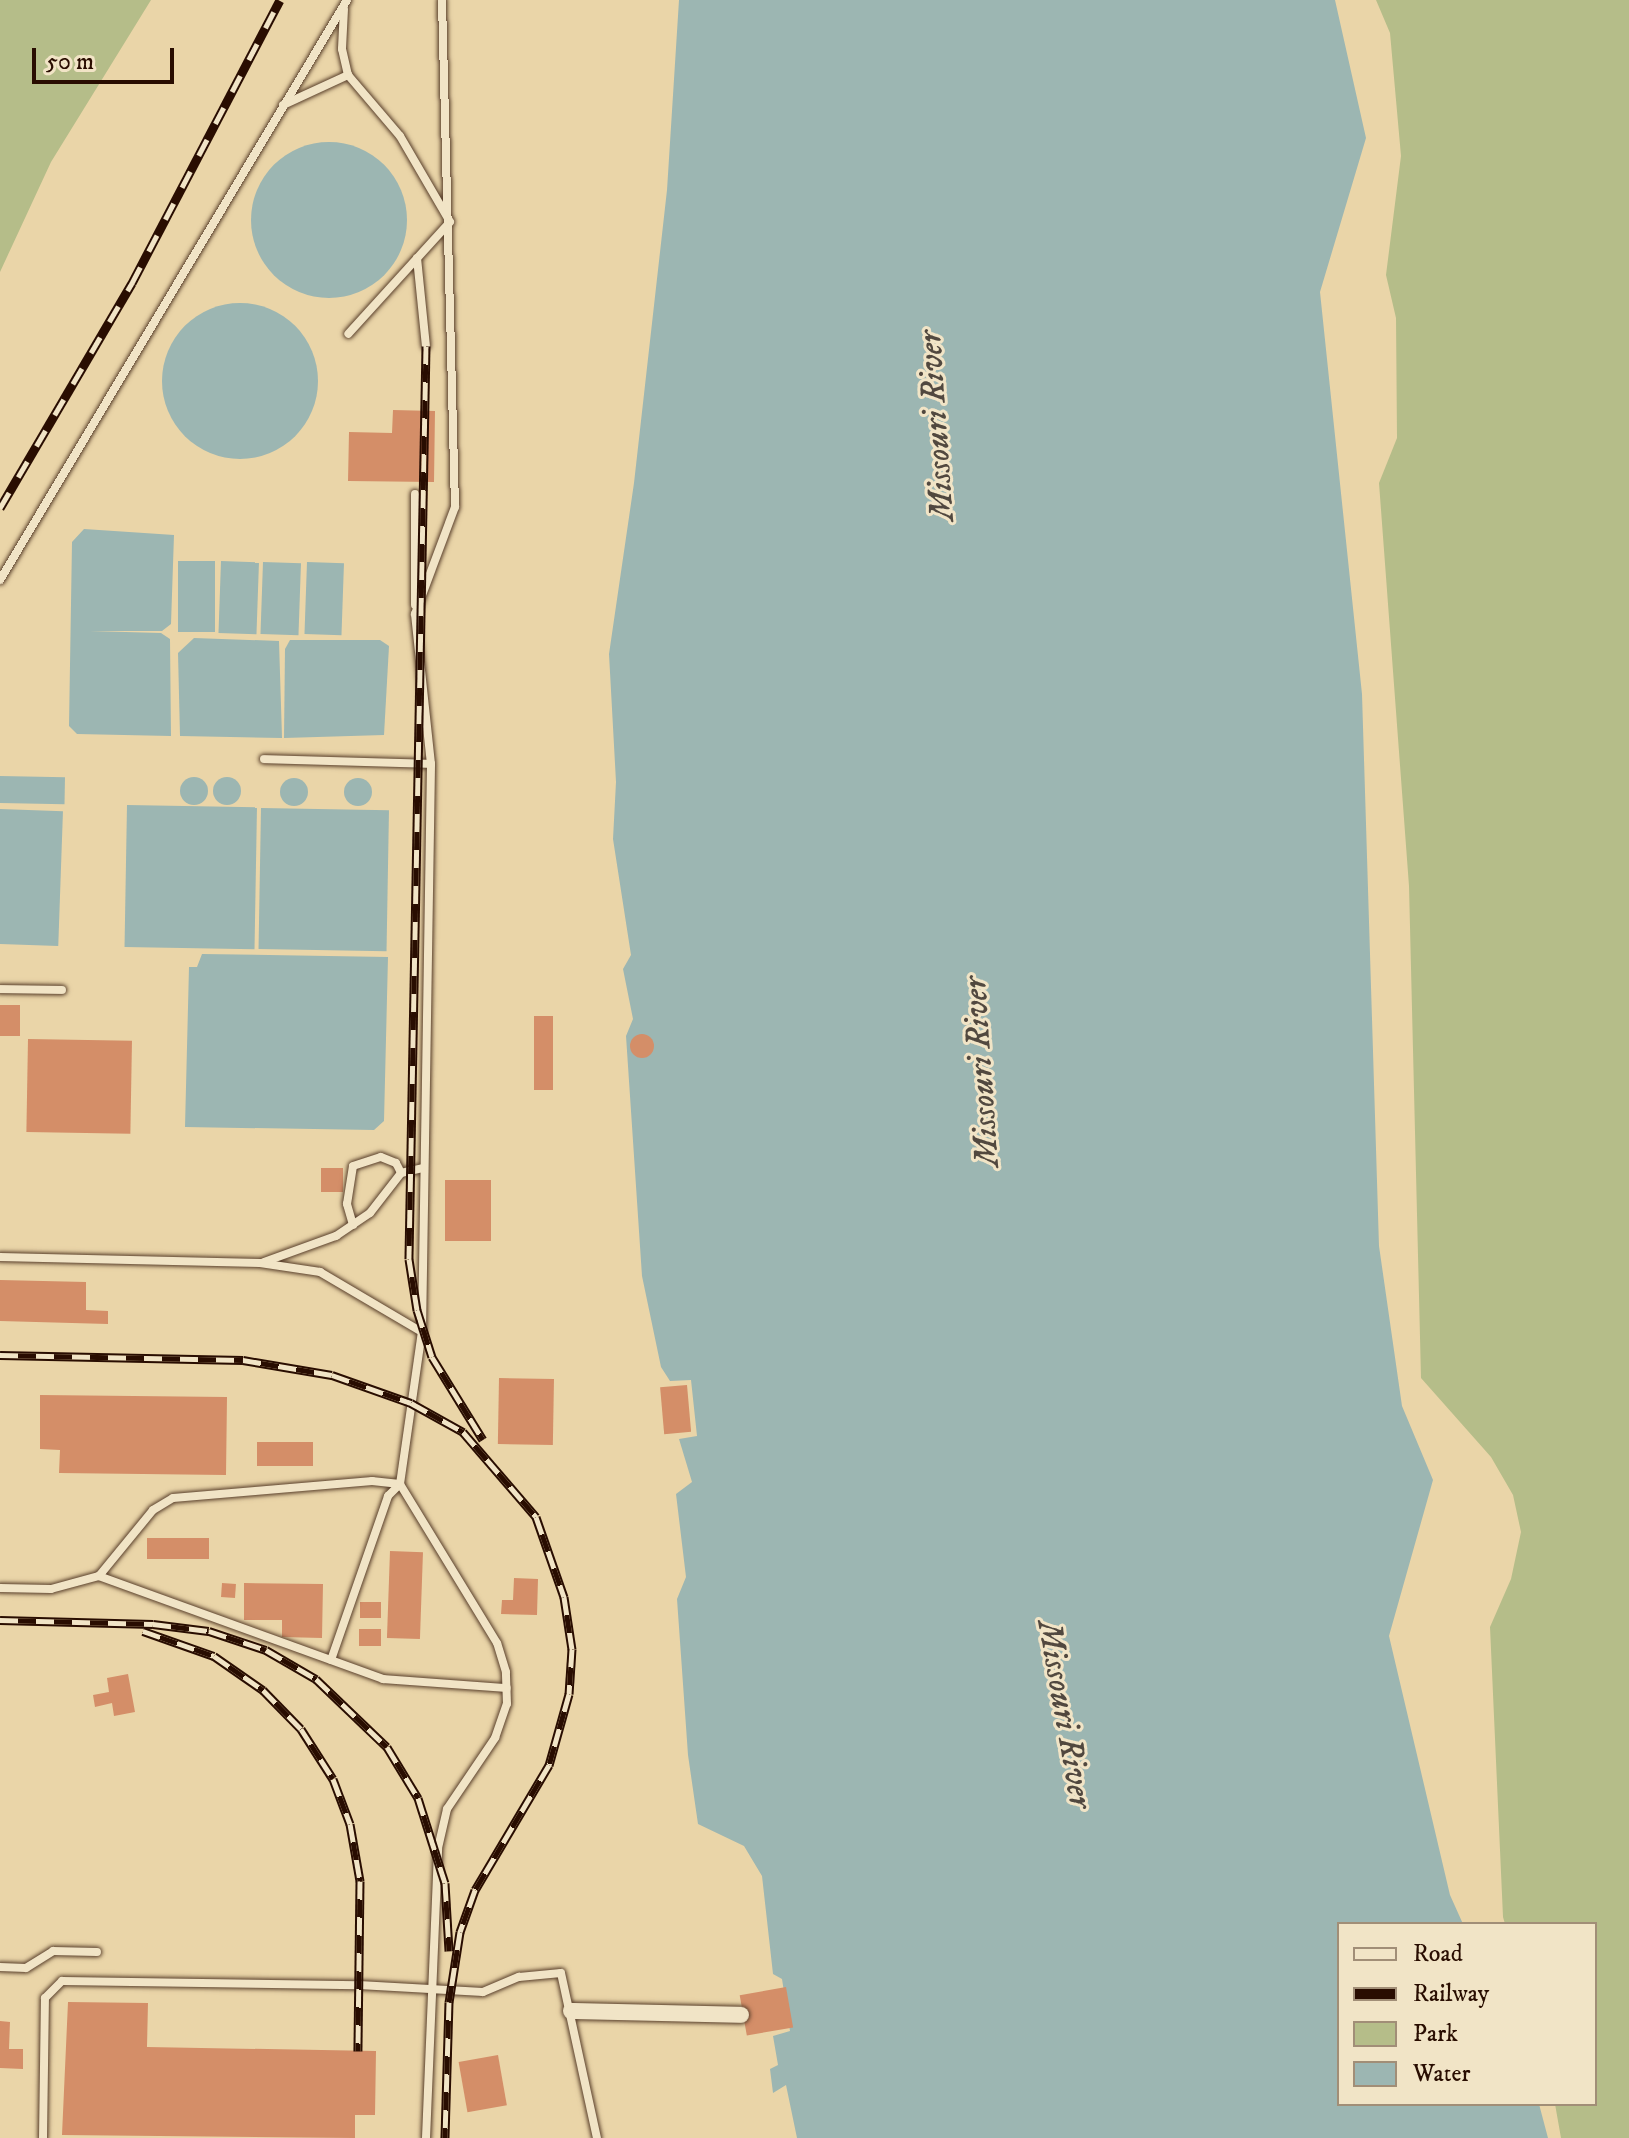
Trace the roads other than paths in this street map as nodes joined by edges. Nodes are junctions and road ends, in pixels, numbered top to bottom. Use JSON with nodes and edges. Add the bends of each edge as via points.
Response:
{"nodes":[{"id":1,"x":442,"y":0,"type":"edge"},
{"id":2,"x":346,"y":2,"type":"edge"},
{"id":3,"x":348,"y":75,"type":"junction"},
{"id":4,"x":279,"y":108,"type":"junction"},
{"id":5,"x":450,"y":222,"type":"junction"},
{"id":6,"x":417,"y":258,"type":"junction"},
{"id":7,"x":348,"y":334,"type":"dead end"},
{"id":8,"x":426,"y":346,"type":"dead end"},
{"id":9,"x":415,"y":494,"type":"dead end"},
{"id":10,"x":0,"y":580,"type":"edge"},
{"id":11,"x":415,"y":614,"type":"junction"},
{"id":12,"x":264,"y":759,"type":"dead end"},
{"id":13,"x":431,"y":764,"type":"junction"},
{"id":14,"x":0,"y":989,"type":"edge"},
{"id":15,"x":62,"y":990,"type":"dead end"},
{"id":16,"x":422,"y":1168,"type":"junction"},
{"id":17,"x":401,"y":1173,"type":"junction"},
{"id":18,"x":353,"y":1225,"type":"junction"},
{"id":19,"x":0,"y":1257,"type":"edge"},
{"id":20,"x":260,"y":1263,"type":"junction"},
{"id":21,"x":422,"y":1332,"type":"junction"},
{"id":22,"x":400,"y":1484,"type":"junction"},
{"id":23,"x":99,"y":1576,"type":"junction"},
{"id":24,"x":0,"y":1588,"type":"edge"},
{"id":25,"x":331,"y":1660,"type":"junction"},
{"id":26,"x":507,"y":1688,"type":"junction"},
{"id":27,"x":97,"y":1952,"type":"dead end"},
{"id":28,"x":0,"y":1967,"type":"edge"},
{"id":29,"x":431,"y":1988,"type":"junction"},
{"id":30,"x":571,"y":2011,"type":"junction"},
{"id":31,"x":741,"y":2015,"type":"dead end"},
{"id":32,"x":43,"y":2138,"type":"edge"},
{"id":33,"x":426,"y":2138,"type":"edge"},
{"id":34,"x":597,"y":2138,"type":"edge"}],
"edges":[{"from":1,"to":5,"type":"lane"},
{"from":2,"to":3,"type":"lane","via":[[341,32]]},
{"from":2,"to":4,"type":"lane"},
{"from":3,"to":4,"type":"lane"},
{"from":3,"to":5,"type":"lane","via":[[400,136]]},
{"from":4,"to":10,"type":"lane"},
{"from":5,"to":6,"type":"lane"},
{"from":5,"to":11,"type":"lane","via":[[455,507]]},
{"from":6,"to":7,"type":"lane"},
{"from":6,"to":8,"type":"lane"},
{"from":9,"to":11,"type":"lane"},
{"from":11,"to":13,"type":"lane"},
{"from":12,"to":13,"type":"lane"},
{"from":13,"to":16,"type":"lane"},
{"from":14,"to":15,"type":"lane"},
{"from":16,"to":17,"type":"lane"},
{"from":16,"to":21,"type":"lane"},
{"from":17,"to":18,"type":"lane","via":[[370,1213]]},
{"from":17,"to":18,"type":"lane","via":[[396,1163],[381,1157],[353,1166],[347,1204]]},
{"from":18,"to":20,"type":"lane","via":[[302,1253]]},
{"from":19,"to":20,"type":"lane"},
{"from":20,"to":21,"type":"lane","via":[[320,1272]]},
{"from":21,"to":22,"type":"lane"},
{"from":22,"to":23,"type":"lane","via":[[359,1481],[173,1498],[153,1510]]},
{"from":22,"to":25,"type":"lane","via":[[388,1496]]},
{"from":22,"to":26,"type":"lane","via":[[497,1643]]},
{"from":23,"to":24,"type":"lane","via":[[51,1589]]},
{"from":23,"to":25,"type":"lane"},
{"from":25,"to":26,"type":"lane","via":[[383,1679]]},
{"from":26,"to":29,"type":"lane","via":[[495,1738],[447,1809],[438,1848]]},
{"from":27,"to":28,"type":"lane","via":[[53,1951],[26,1968]]},
{"from":29,"to":30,"type":"lane","via":[[483,1992],[519,1977],[561,1973]]},
{"from":29,"to":32,"type":"lane","via":[[62,1981],[45,1998]]},
{"from":29,"to":33,"type":"lane"},
{"from":30,"to":31,"type":"street"},
{"from":30,"to":34,"type":"lane"}]}
